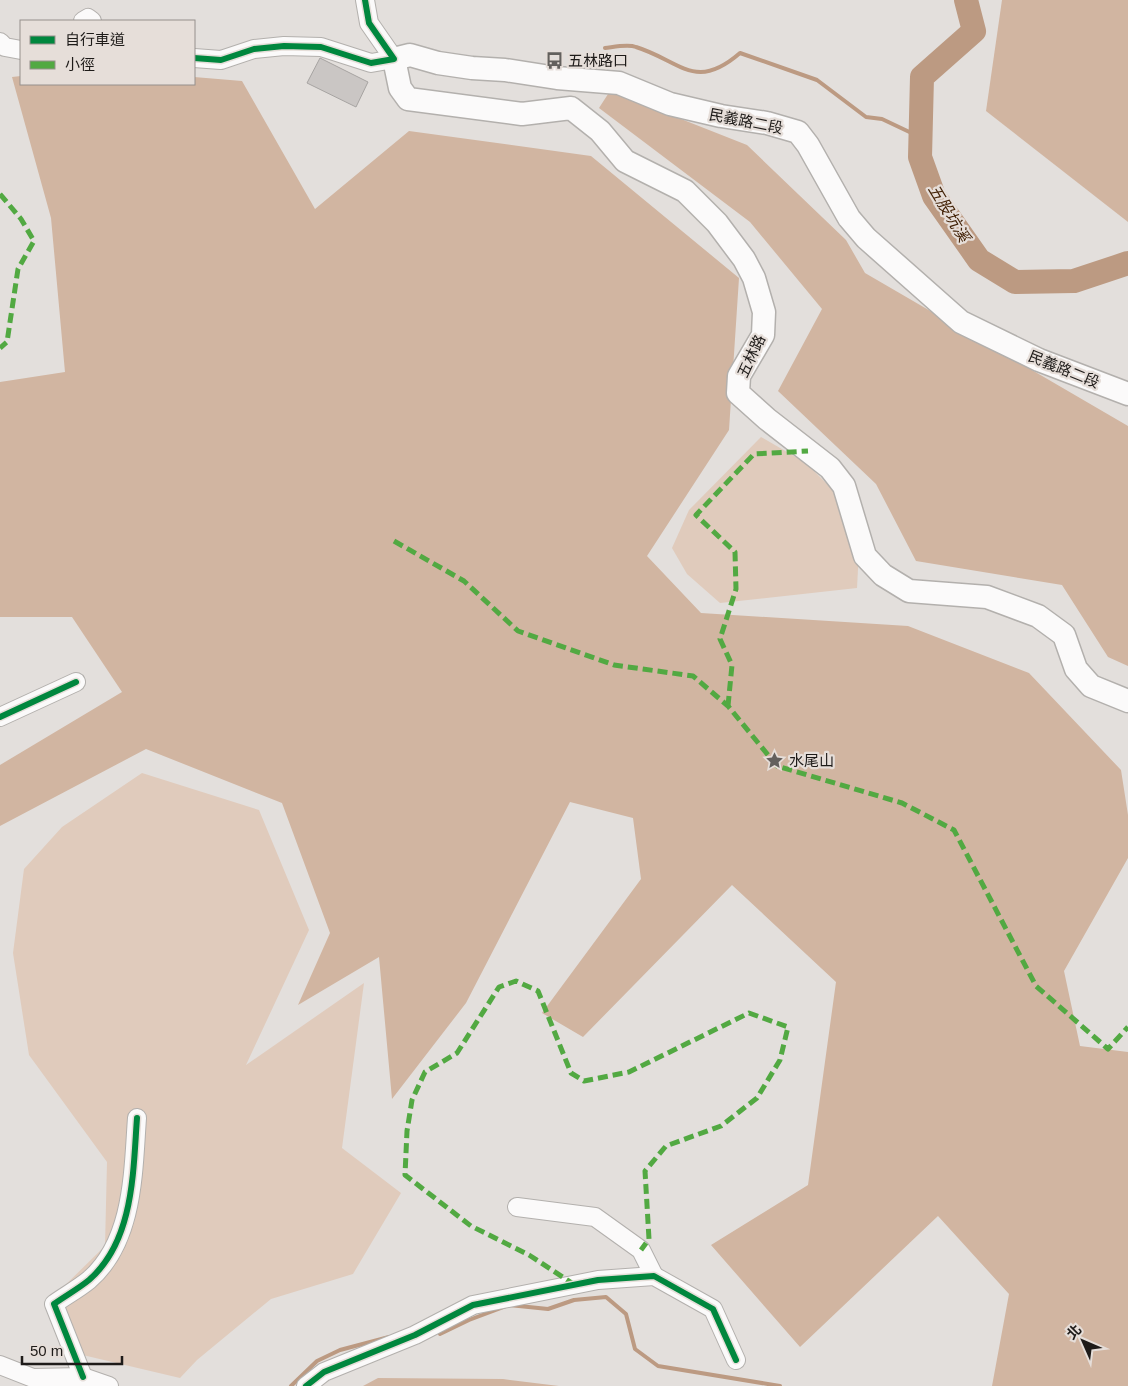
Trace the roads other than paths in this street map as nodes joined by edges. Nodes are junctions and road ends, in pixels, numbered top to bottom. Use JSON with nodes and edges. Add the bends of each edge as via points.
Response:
{"nodes":[{"id":1,"x":365,"y":0,"type":"edge"},
{"id":2,"x":0,"y":42,"type":"edge"},
{"id":3,"x":20,"y":50,"type":"edge"},
{"id":4,"x":195,"y":58,"type":"edge"},
{"id":5,"x":394,"y":59,"type":"junction"},
{"id":6,"x":1128,"y":394,"type":"edge"},
{"id":7,"x":76,"y":682,"type":"dead end"},
{"id":8,"x":1128,"y":701,"type":"edge"},
{"id":9,"x":0,"y":717,"type":"edge"},
{"id":10,"x":137,"y":1118,"type":"dead end"},
{"id":11,"x":517,"y":1206,"type":"dead end"},
{"id":12,"x":654,"y":1276,"type":"junction"},
{"id":13,"x":736,"y":1360,"type":"dead end"},
{"id":14,"x":0,"y":1365,"type":"edge"},
{"id":15,"x":83,"y":1377,"type":"junction"},
{"id":16,"x":109,"y":1386,"type":"edge"},
{"id":17,"x":306,"y":1386,"type":"edge"}],
"edges":[{"from":1,"to":5,"type":"street","via":[[369,23]]},
{"from":2,"to":3,"type":"street","via":[[5,47]]},
{"from":4,"to":5,"type":"street","via":[[222,60],[254,49],[321,46],[371,63]]},
{"from":5,"to":6,"type":"main road","name":"民義路二段","via":[[410,55],[464,67],[619,83],[670,104],[798,132],[849,218],[866,238],[961,322],[1039,360]]},
{"from":5,"to":8,"type":"main road","name":"五林路","via":[[400,88],[408,99],[522,114],[571,108],[600,131],[626,160],[685,191],[717,223],[744,260],[754,278],[764,312],[763,335],[739,376],[738,393],[830,468],[844,486],[865,556],[883,575],[909,590],[987,597],[1038,616],[1064,636],[1076,669],[1091,686]]},
{"from":7,"to":9,"type":"street"},
{"from":10,"to":15,"type":"street","via":[[130,1201],[113,1252],[90,1279],[54,1304]]},
{"from":11,"to":12,"type":"street","via":[[595,1217],[641,1250]]},
{"from":12,"to":13,"type":"street","via":[[713,1309]]},
{"from":12,"to":17,"type":"street","via":[[598,1280],[473,1305],[416,1335],[324,1372]]},
{"from":14,"to":15,"type":"street","via":[[34,1378]]},
{"from":15,"to":16,"type":"street"}]}
